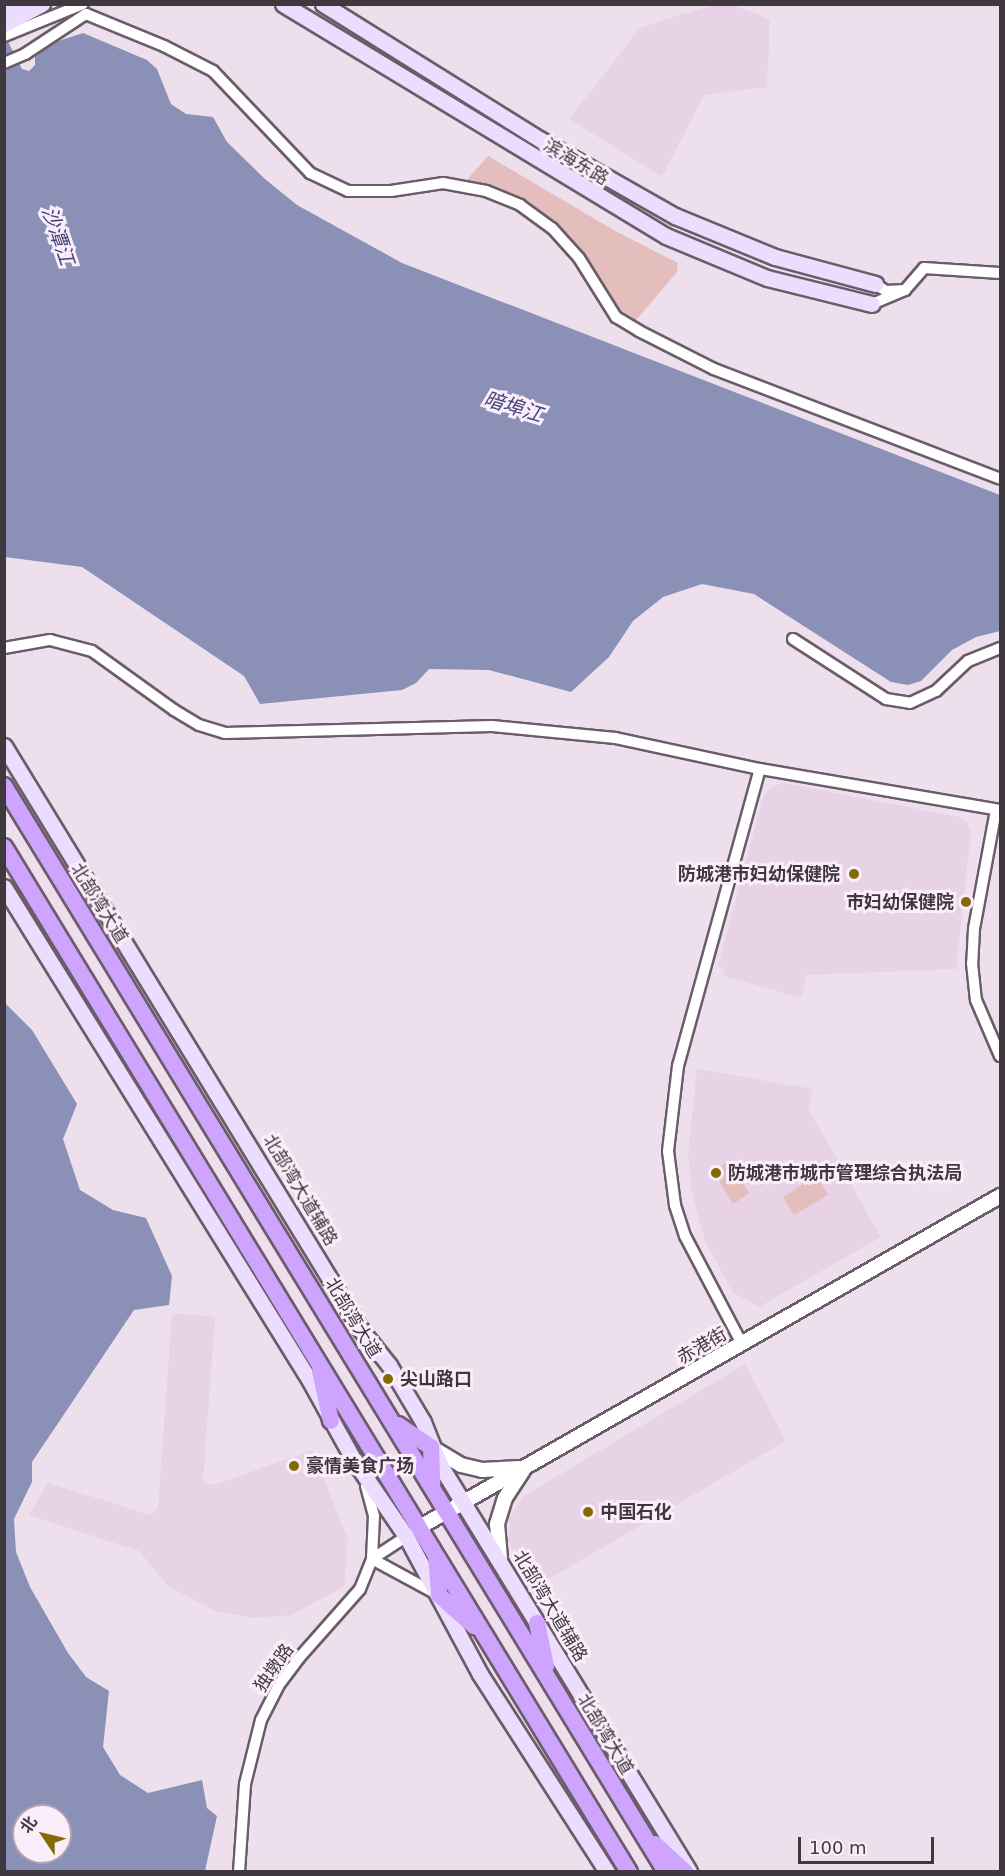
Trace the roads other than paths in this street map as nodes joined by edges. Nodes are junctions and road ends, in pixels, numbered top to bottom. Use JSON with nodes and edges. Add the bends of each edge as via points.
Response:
{"nodes":[{"id":1,"x":18,"y":4,"type":"edge"},
{"id":2,"x":42,"y":4,"type":"edge"},
{"id":3,"x":83,"y":4,"type":"edge"},
{"id":4,"x":283,"y":4,"type":"edge"},
{"id":5,"x":323,"y":4,"type":"edge"},
{"id":6,"x":4,"y":12,"type":"edge"},
{"id":7,"x":32,"y":28,"type":"junction"},
{"id":8,"x":5,"y":32,"type":"edge"},
{"id":9,"x":45,"y":38,"type":"junction"},
{"id":10,"x":10,"y":60,"type":"edge"},
{"id":11,"x":1000,"y":273,"type":"edge"},
{"id":12,"x":875,"y":284,"type":"joint"},
{"id":13,"x":905,"y":290,"type":"junction"},
{"id":14,"x":872,"y":304,"type":"joint"},
{"id":15,"x":1000,"y":479,"type":"edge"},
{"id":16,"x":793,"y":639,"type":"dead end"},
{"id":17,"x":4,"y":648,"type":"edge"},
{"id":18,"x":1000,"y":648,"type":"edge"},
{"id":19,"x":4,"y":746,"type":"edge"},
{"id":20,"x":760,"y":769,"type":"junction"},
{"id":21,"x":4,"y":786,"type":"edge"},
{"id":22,"x":998,"y":810,"type":"edge"},
{"id":23,"x":4,"y":847,"type":"edge"},
{"id":24,"x":4,"y":887,"type":"edge"},
{"id":25,"x":1000,"y":1056,"type":"edge"},
{"id":26,"x":1000,"y":1196,"type":"edge"},
{"id":27,"x":742,"y":1344,"type":"junction"},
{"id":28,"x":317,"y":1358,"type":"junction"},
{"id":29,"x":331,"y":1421,"type":"junction"},
{"id":30,"x":392,"y":1421,"type":"junction"},
{"id":31,"x":431,"y":1448,"type":"junction"},
{"id":32,"x":353,"y":1459,"type":"junction"},
{"id":33,"x":524,"y":1468,"type":"junction"},
{"id":34,"x":432,"y":1487,"type":"junction"},
{"id":35,"x":464,"y":1502,"type":"junction"},
{"id":36,"x":447,"y":1511,"type":"junction"},
{"id":37,"x":413,"y":1532,"type":"junction"},
{"id":38,"x":435,"y":1553,"type":"junction"},
{"id":39,"x":372,"y":1559,"type":"junction"},
{"id":40,"x":501,"y":1564,"type":"junction"},
{"id":41,"x":439,"y":1595,"type":"junction"},
{"id":42,"x":537,"y":1623,"type":"junction"},
{"id":43,"x":487,"y":1637,"type":"junction"},
{"id":44,"x":549,"y":1678,"type":"junction"},
{"id":45,"x":641,"y":1830,"type":"junction"},
{"id":46,"x":612,"y":1843,"type":"junction"},
{"id":47,"x":238,"y":1872,"type":"edge"},
{"id":48,"x":607,"y":1872,"type":"edge"},
{"id":49,"x":618,"y":1872,"type":"edge"},
{"id":50,"x":629,"y":1872,"type":"edge"},
{"id":51,"x":666,"y":1872,"type":"edge"},
{"id":52,"x":687,"y":1872,"type":"edge"}],
"edges":[{"from":1,"to":6,"type":"main road"},
{"from":2,"to":8,"type":"main road"},
{"from":3,"to":7,"type":"street"},
{"from":4,"to":14,"type":"main road","name":"滨海东路","via":[[666,236],[767,278]]},
{"from":5,"to":12,"type":"main road","name":"滨海东路","via":[[541,140],[675,216],[775,257]]},
{"from":7,"to":8,"type":"street"},
{"from":7,"to":9,"type":"street"},
{"from":9,"to":10,"type":"street","via":[[26,54]]},
{"from":9,"to":15,"type":"street","via":[[86,14],[164,46],[213,71],[310,173],[348,190],[391,191],[443,183],[486,190],[520,206],[552,228],[579,258],[616,317],[639,331],[714,369]]},
{"from":11,"to":13,"type":"street","via":[[924,268]]},
{"from":12,"to":13,"type":"street","via":[[886,291]]},
{"from":13,"to":14,"type":"street"},
{"from":16,"to":18,"type":"street","via":[[886,699],[910,703],[936,691],[968,661]]},
{"from":17,"to":20,"type":"street","via":[[50,640],[82,647],[199,725],[225,733],[492,726],[615,738]]},
{"from":19,"to":31,"type":"main road","name":"北部湾大道辅路","via":[[361,1330],[389,1365],[423,1422]]},
{"from":20,"to":22,"type":"street"},
{"from":20,"to":27,"type":"street","via":[[678,1066],[668,1151],[675,1205],[685,1236]]},
{"from":21,"to":30,"type":"highway","name":"北部湾大道"},
{"from":22,"to":25,"type":"street","via":[[974,929],[972,963],[976,1000]]},
{"from":23,"to":28,"type":"highway"},
{"from":24,"to":29,"type":"main road"},
{"from":26,"to":27,"type":"street","name":"赤港街"},
{"from":27,"to":33,"type":"street","name":"赤港街"},
{"from":28,"to":29,"type":"highway"},
{"from":28,"to":37,"type":"highway"},
{"from":29,"to":32,"type":"main road"},
{"from":30,"to":31,"type":"highway"},
{"from":30,"to":34,"type":"highway","name":"北部湾大道"},
{"from":31,"to":33,"type":"street","via":[[461,1465],[482,1470]]},
{"from":31,"to":34,"type":"highway"},
{"from":31,"to":35,"type":"main road","name":"北部湾大道辅路"},
{"from":32,"to":37,"type":"main road"},
{"from":32,"to":39,"type":"street","via":[[370,1494],[374,1516]]},
{"from":33,"to":35,"type":"street","name":"赤港街"},
{"from":33,"to":40,"type":"street","via":[[506,1498],[497,1524]]},
{"from":34,"to":36,"type":"highway","name":"北部湾大道"},
{"from":35,"to":36,"type":"street","name":"赤港街"},
{"from":35,"to":40,"type":"main road","name":"北部湾大道辅路"},
{"from":36,"to":37,"type":"street","name":"赤港街"},
{"from":36,"to":44,"type":"highway","name":"北部湾大道"},
{"from":37,"to":38,"type":"highway"},
{"from":37,"to":39,"type":"street"},
{"from":37,"to":41,"type":"main road"},
{"from":38,"to":41,"type":"highway"},
{"from":38,"to":43,"type":"highway"},
{"from":39,"to":41,"type":"street"},
{"from":39,"to":47,"type":"street","name":"独墩路","via":[[360,1589],[299,1658],[278,1686],[261,1720],[245,1784]]},
{"from":40,"to":42,"type":"main road","name":"北部湾大道辅路"},
{"from":41,"to":43,"type":"highway"},
{"from":41,"to":48,"type":"main road","via":[[446,1618]]},
{"from":42,"to":44,"type":"highway"},
{"from":42,"to":52,"type":"main road","name":"北部湾大道辅路"},
{"from":43,"to":46,"type":"highway"},
{"from":44,"to":45,"type":"highway","name":"北部湾大道"},
{"from":45,"to":51,"type":"highway","name":"北部湾大道"},
{"from":45,"to":52,"type":"highway"},
{"from":46,"to":49,"type":"highway"},
{"from":46,"to":50,"type":"highway"}]}
